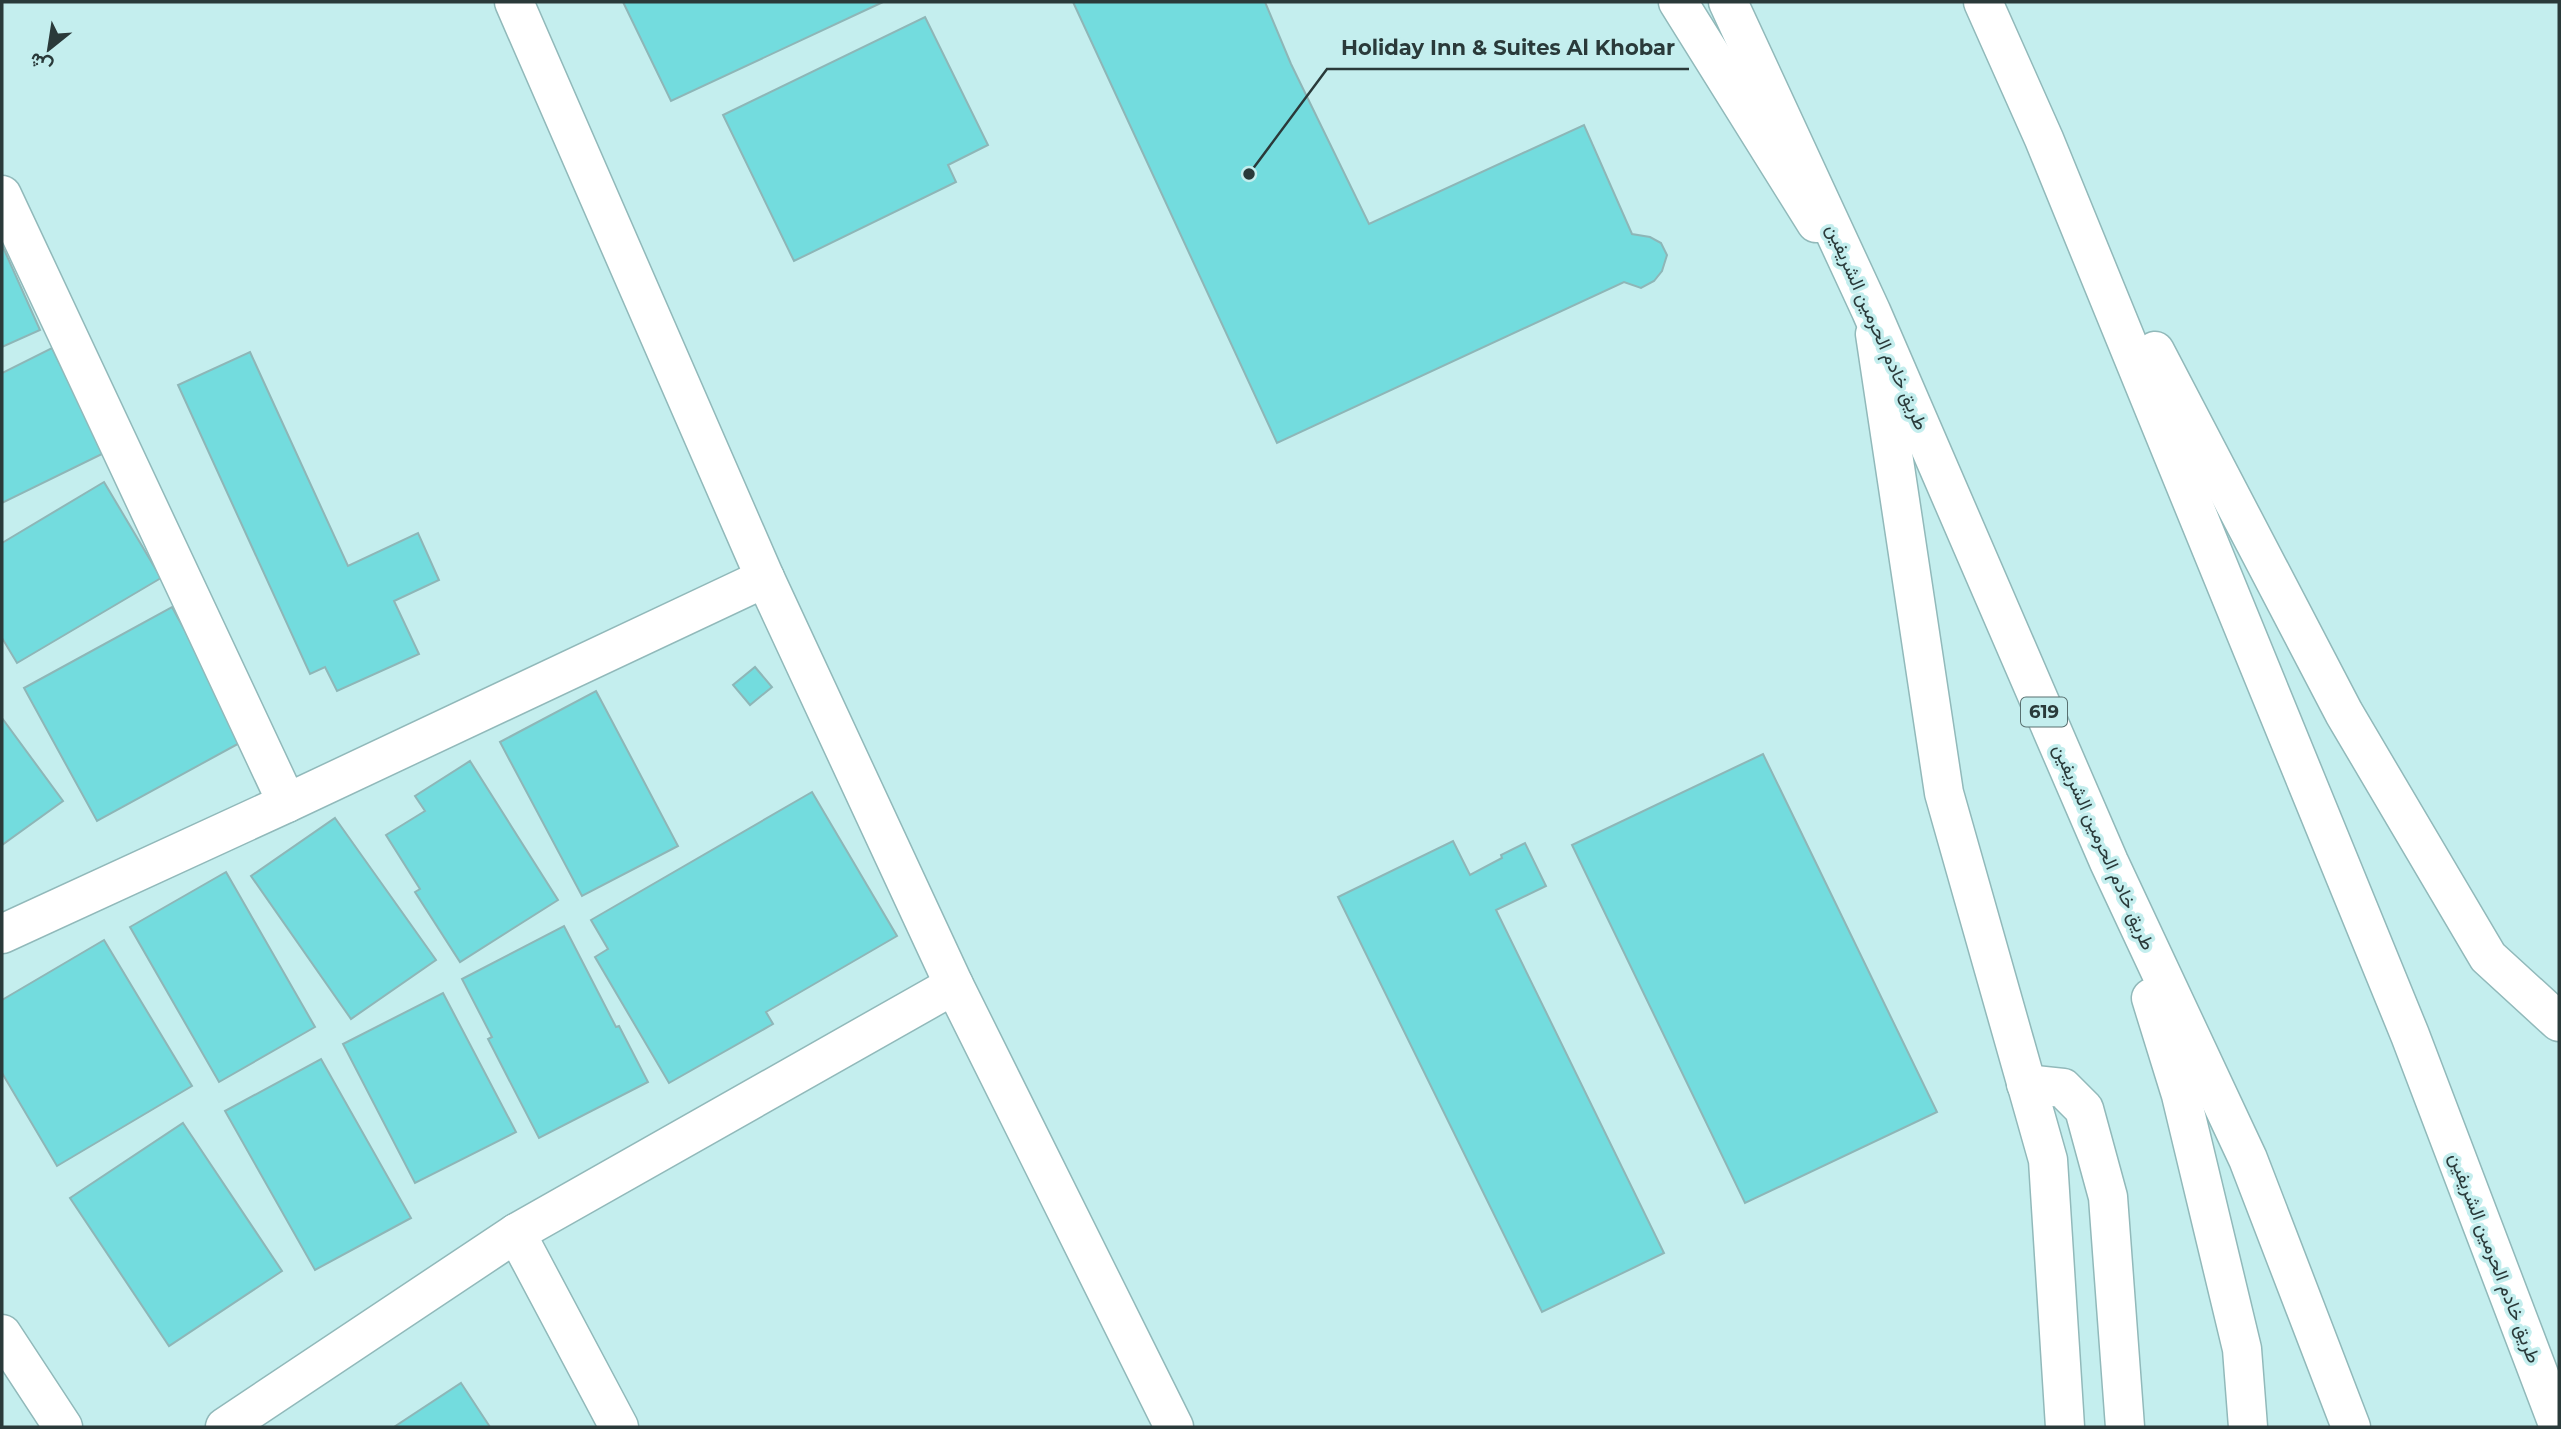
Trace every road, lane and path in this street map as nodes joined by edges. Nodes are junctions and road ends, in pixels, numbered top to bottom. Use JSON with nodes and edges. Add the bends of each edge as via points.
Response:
{"nodes":[{"id":1,"x":514,"y":2,"type":"edge"},
{"id":2,"x":1678,"y":2,"type":"edge"},
{"id":3,"x":1728,"y":2,"type":"edge"},
{"id":4,"x":1983,"y":2,"type":"edge"},
{"id":5,"x":2045,"y":139,"type":"junction"},
{"id":6,"x":2,"y":195,"type":"edge"},
{"id":7,"x":1871,"y":311,"type":"junction"},
{"id":8,"x":765,"y":578,"type":"junction"},
{"id":9,"x":287,"y":803,"type":"junction"},
{"id":10,"x":2109,"y":862,"type":"junction"},
{"id":11,"x":2,"y":934,"type":"edge"},
{"id":12,"x":954,"y":985,"type":"junction"},
{"id":13,"x":2559,"y":1023,"type":"edge"},
{"id":14,"x":2026,"y":1084,"type":"junction"},
{"id":15,"x":516,"y":1233,"type":"junction"},
{"id":16,"x":2,"y":1334,"type":"edge"},
{"id":17,"x":63,"y":1427,"type":"edge"},
{"id":18,"x":225,"y":1427,"type":"edge"},
{"id":19,"x":619,"y":1427,"type":"edge"},
{"id":20,"x":1174,"y":1427,"type":"edge"},
{"id":21,"x":2065,"y":1427,"type":"edge"},
{"id":22,"x":2124,"y":1427,"type":"edge"},
{"id":23,"x":2248,"y":1427,"type":"edge"},
{"id":24,"x":2351,"y":1427,"type":"edge"},
{"id":25,"x":2559,"y":1427,"type":"edge"}],
"edges":[{"from":1,"to":8,"type":"main road"},
{"from":2,"to":7,"type":"main road"},
{"from":3,"to":7,"type":"main road","name":"طريق خادم الحرمين الشريفين","number":"619"},
{"from":4,"to":5,"type":"main road","name":"طريق خادم الحرمين الشريفين"},
{"from":5,"to":13,"type":"main road","via":[[2344,713],[2488,957]]},
{"from":5,"to":25,"type":"main road","name":"طريق خادم الحرمين الشريفين","via":[[2410,1035]]},
{"from":6,"to":9,"type":"main road"},
{"from":7,"to":10,"type":"main road","name":"طريق خادم الحرمين الشريفين","number":"619"},
{"from":7,"to":14,"type":"main road","via":[[1944,793]]},
{"from":8,"to":9,"type":"main road"},
{"from":8,"to":12,"type":"main road"},
{"from":9,"to":11,"type":"main road"},
{"from":10,"to":23,"type":"main road","via":[[2181,1095],[2242,1349]]},
{"from":10,"to":24,"type":"main road","name":"طريق خادم الحرمين الشريفين","number":"619","via":[[2248,1159]]},
{"from":12,"to":15,"type":"main road"},
{"from":12,"to":20,"type":"main road"},
{"from":14,"to":21,"type":"main road","via":[[2048,1160]]},
{"from":14,"to":22,"type":"main road","via":[[2063,1088],[2084,1110],[2108,1197]]},
{"from":15,"to":18,"type":"main road"},
{"from":15,"to":19,"type":"main road"},
{"from":16,"to":17,"type":"main road"}]}
